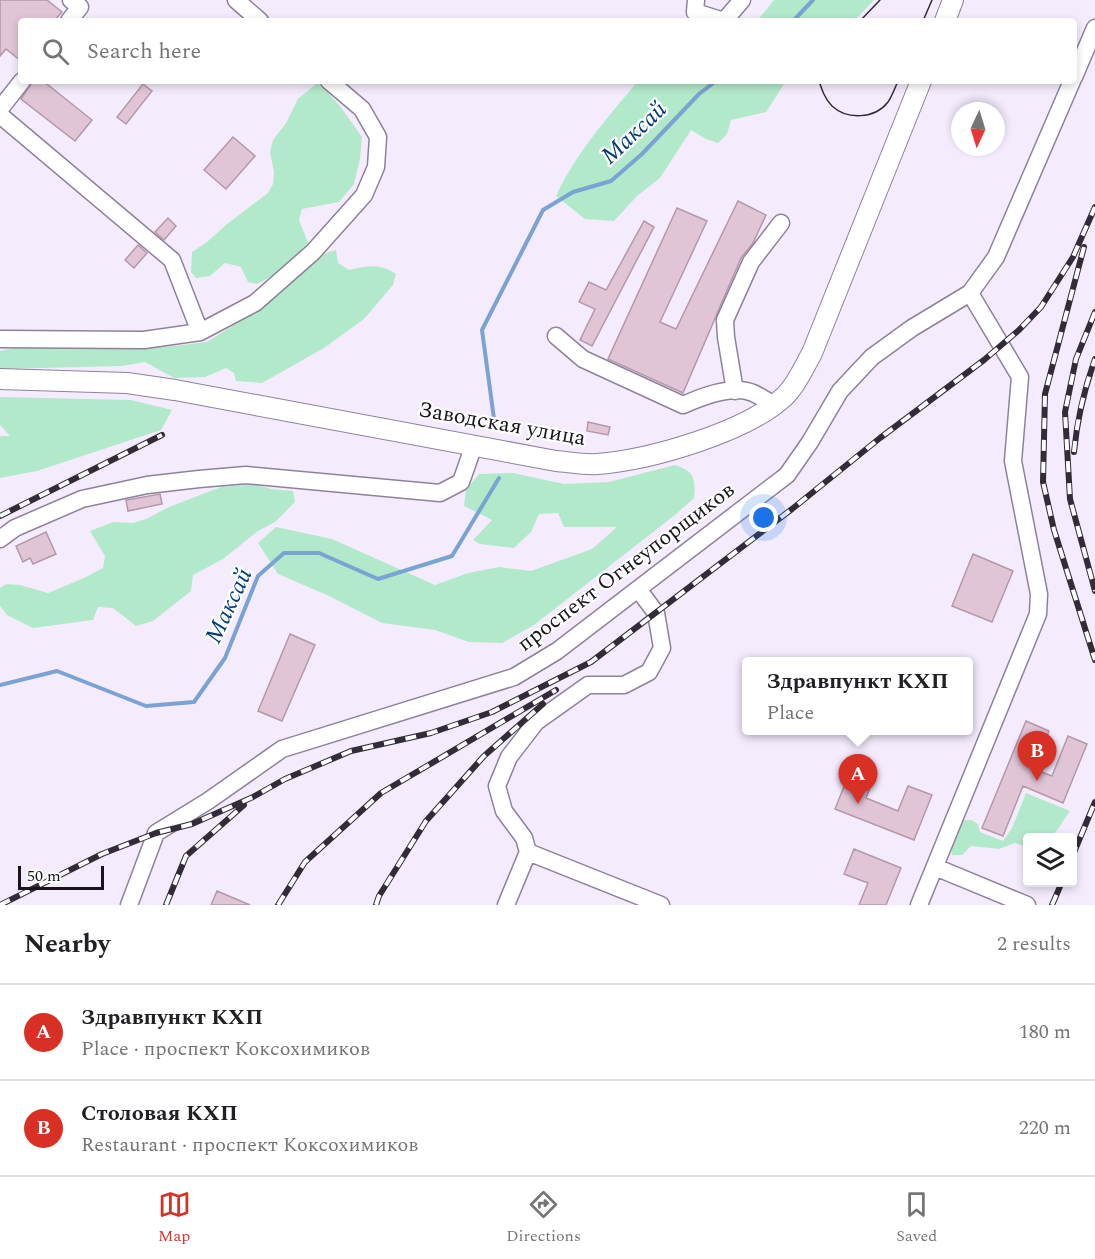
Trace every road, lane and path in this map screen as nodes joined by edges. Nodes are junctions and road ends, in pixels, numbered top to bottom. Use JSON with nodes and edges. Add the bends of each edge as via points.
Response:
{"nodes":[{"id":1,"x":71,"y":0,"type":"edge"},
{"id":2,"x":236,"y":0,"type":"edge"},
{"id":3,"x":696,"y":0,"type":"edge"},
{"id":4,"x":742,"y":0,"type":"edge"},
{"id":5,"x":953,"y":0,"type":"edge"},
{"id":6,"x":71,"y":18,"type":"edge"},
{"id":7,"x":257,"y":18,"type":"edge"},
{"id":8,"x":714,"y":18,"type":"edge"},
{"id":9,"x":727,"y":18,"type":"edge"},
{"id":10,"x":946,"y":18,"type":"edge"},
{"id":11,"x":1093,"y":39,"type":"edge"},
{"id":12,"x":1077,"y":71,"type":"edge"},
{"id":13,"x":20,"y":84,"type":"edge"},
{"id":14,"x":333,"y":84,"type":"edge"},
{"id":15,"x":920,"y":84,"type":"edge"},
{"id":16,"x":1071,"y":84,"type":"edge"},
{"id":17,"x":0,"y":109,"type":"edge"},
{"id":18,"x":0,"y":115,"type":"edge"},
{"id":19,"x":781,"y":223,"type":"dead end"},
{"id":20,"x":970,"y":293,"type":"junction"},
{"id":21,"x":201,"y":332,"type":"junction"},
{"id":22,"x":556,"y":336,"type":"dead end"},
{"id":23,"x":0,"y":339,"type":"edge"},
{"id":24,"x":0,"y":379,"type":"edge"},
{"id":25,"x":735,"y":391,"type":"junction"},
{"id":26,"x":774,"y":405,"type":"junction"},
{"id":27,"x":474,"y":445,"type":"junction"},
{"id":28,"x":0,"y":539,"type":"edge"},
{"id":29,"x":638,"y":590,"type":"junction"},
{"id":30,"x":528,"y":852,"type":"junction"},
{"id":31,"x":935,"y":867,"type":"junction"},
{"id":32,"x":129,"y":905,"type":"edge"},
{"id":33,"x":506,"y":905,"type":"edge"},
{"id":34,"x":661,"y":905,"type":"edge"},
{"id":35,"x":919,"y":905,"type":"edge"},
{"id":36,"x":1028,"y":905,"type":"edge"}],
"edges":[{"from":1,"to":6,"type":"street","via":[[80,7]]},
{"from":2,"to":7,"type":"street"},
{"from":3,"to":8,"type":"street","via":[[695,12]]},
{"from":4,"to":9,"type":"street"},
{"from":5,"to":10,"type":"main road"},
{"from":11,"to":12,"type":"street"},
{"from":13,"to":17,"type":"street"},
{"from":14,"to":21,"type":"street","via":[[362,109],[378,137],[376,167],[364,195],[314,252],[255,303]]},
{"from":15,"to":26,"type":"main road","name":"Заводская улица","via":[[812,353],[797,381]]},
{"from":16,"to":20,"type":"street","via":[[996,257]]},
{"from":18,"to":21,"type":"street","via":[[172,260]]},
{"from":19,"to":25,"type":"street","via":[[751,262],[725,320]]},
{"from":20,"to":29,"type":"street","name":"проспект Огнеупорщиков","via":[[872,357],[840,391],[787,475]]},
{"from":20,"to":31,"type":"street","via":[[1020,377],[1013,461],[1039,594],[1038,614]]},
{"from":21,"to":23,"type":"street","via":[[144,340]]},
{"from":22,"to":25,"type":"street","via":[[583,359],[682,405],[710,393]]},
{"from":24,"to":27,"type":"main road","name":"Заводская улица","via":[[127,383]]},
{"from":25,"to":26,"type":"street","via":[[751,391]]},
{"from":26,"to":27,"type":"main road","name":"Заводская улица","via":[[731,428],[636,459],[595,464],[556,461]]},
{"from":27,"to":28,"type":"street","via":[[461,482],[440,493],[246,474],[147,485],[82,499],[15,528]]},
{"from":29,"to":30,"type":"street","via":[[656,613],[662,648],[648,672],[624,685],[588,685],[536,722],[505,766],[497,786],[504,811],[524,838]]},
{"from":29,"to":32,"type":"street","name":"проспект Огнеупорщиков","via":[[557,651],[513,677],[282,749],[156,833]]},
{"from":30,"to":33,"type":"street"},
{"from":30,"to":34,"type":"street"},
{"from":31,"to":35,"type":"street"},
{"from":31,"to":36,"type":"street"}]}
